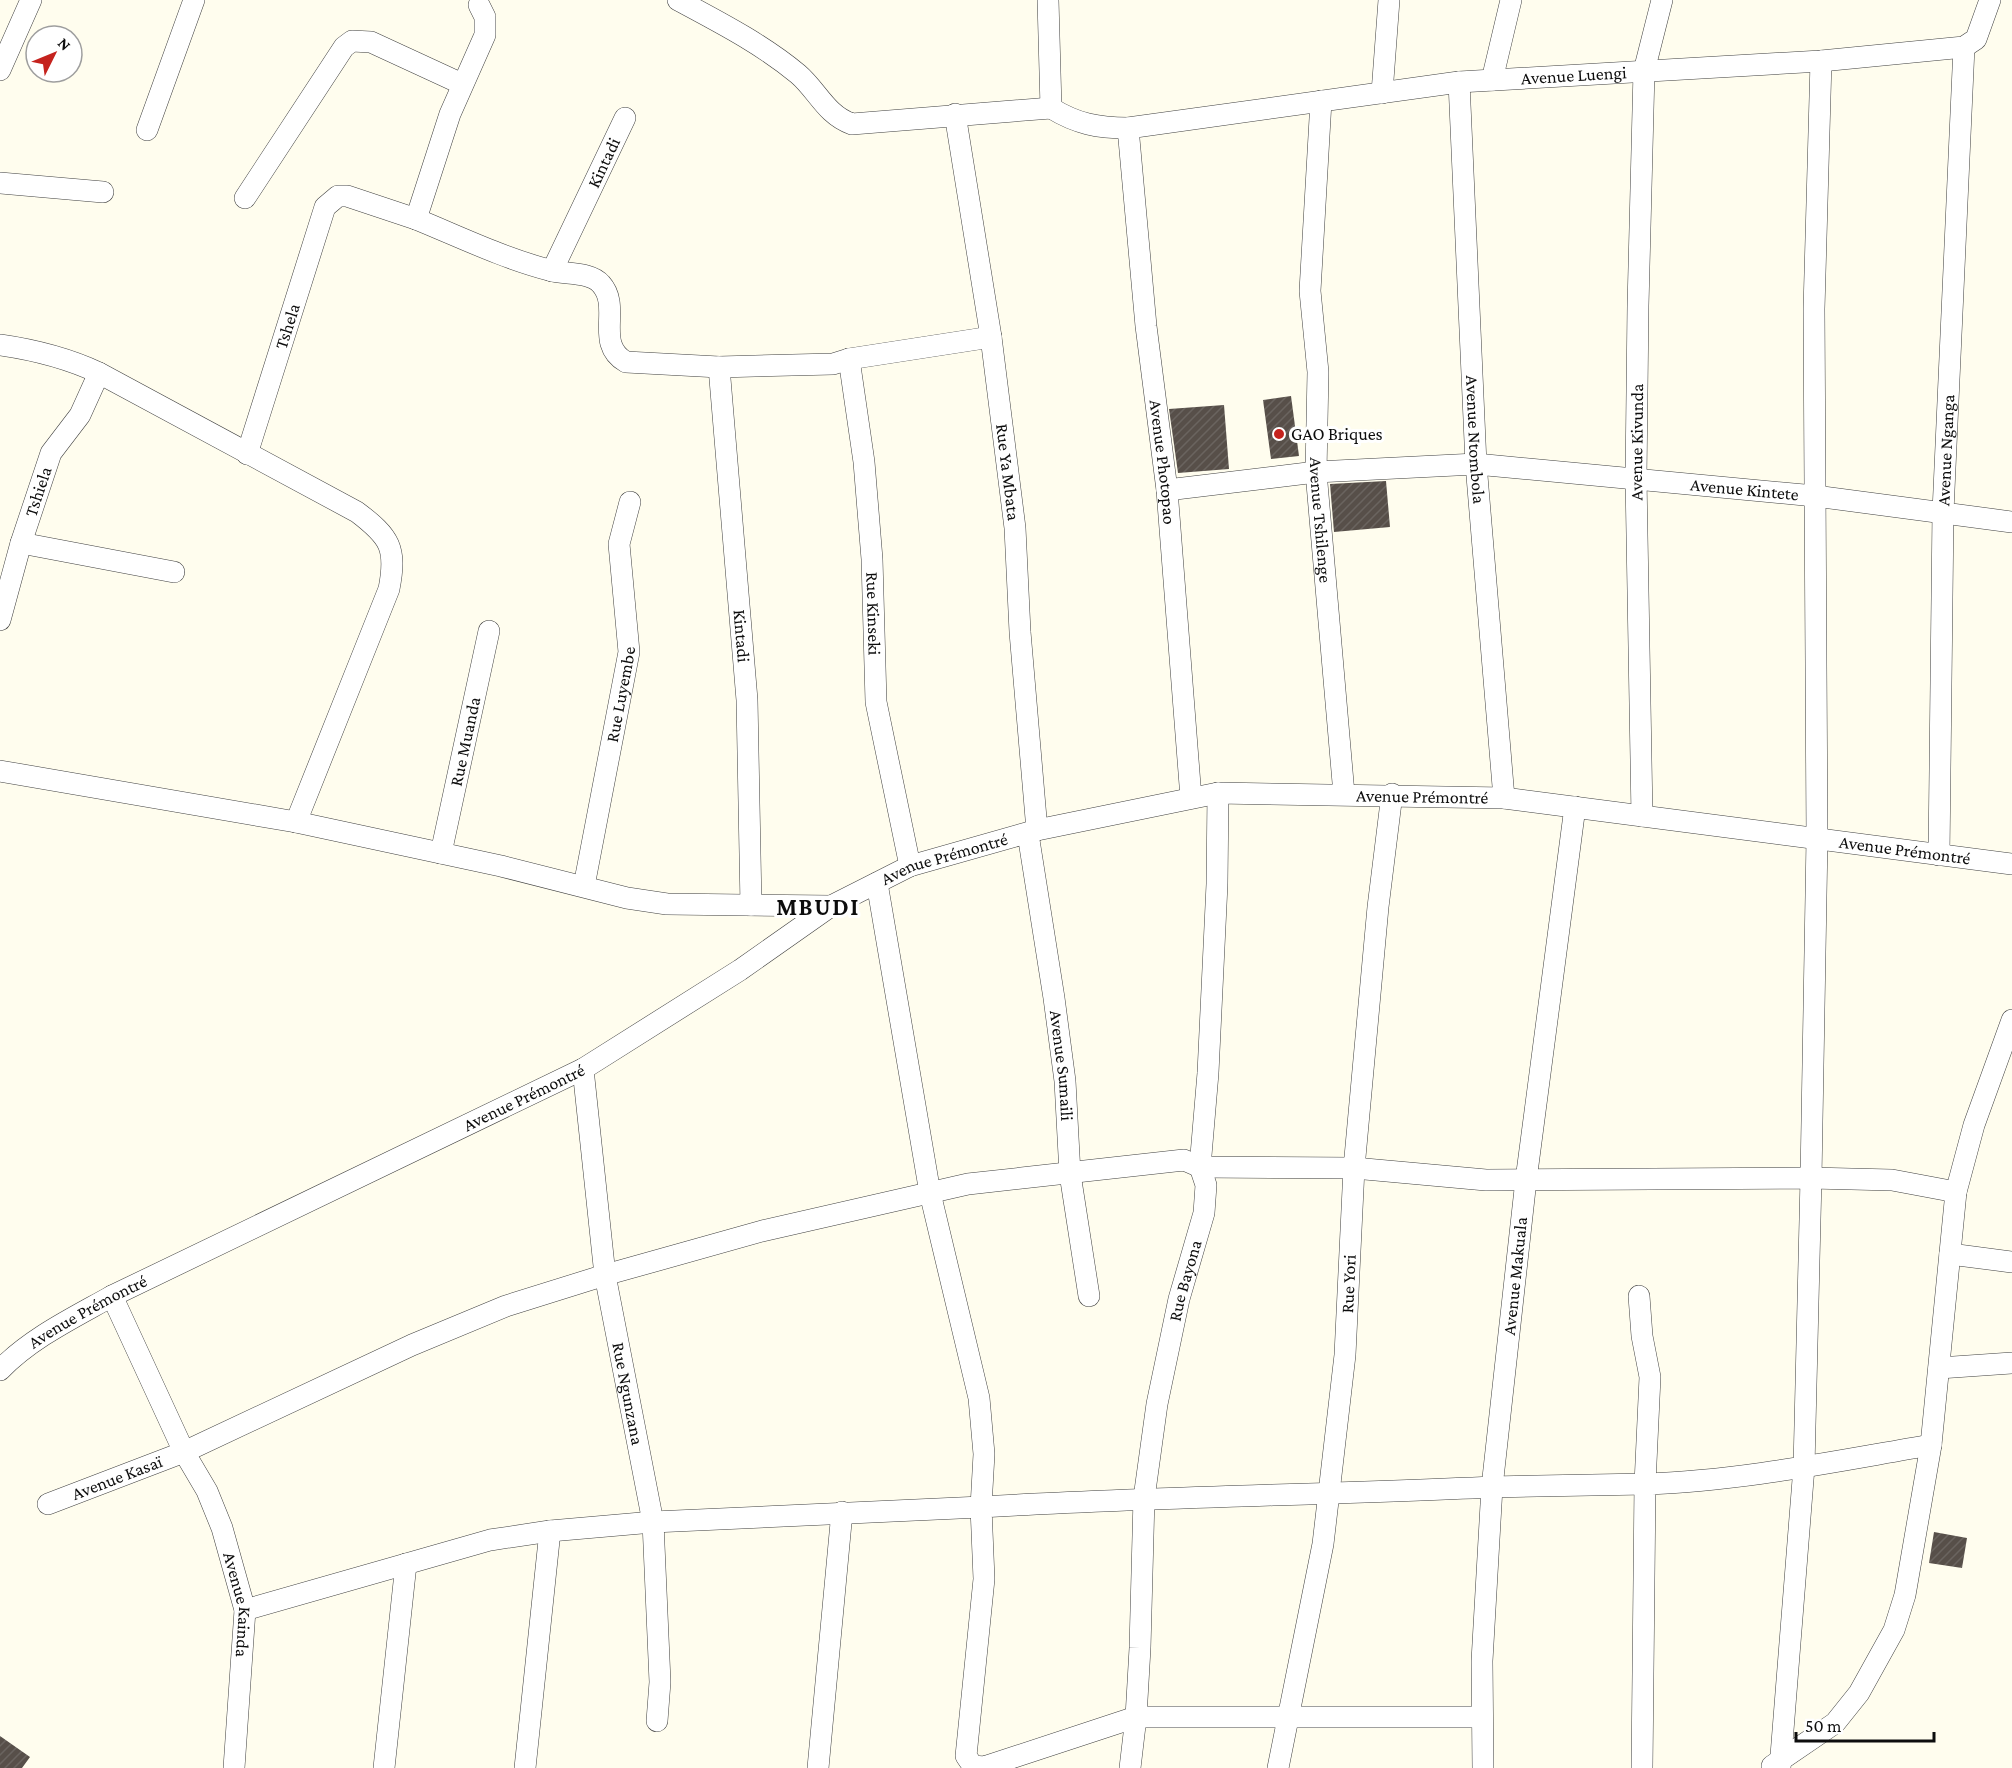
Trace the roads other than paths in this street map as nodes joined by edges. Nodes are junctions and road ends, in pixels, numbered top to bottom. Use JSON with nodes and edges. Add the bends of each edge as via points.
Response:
{"nodes":[{"id":1,"x":31,"y":0,"type":"edge"},
{"id":2,"x":194,"y":0,"type":"edge"},
{"id":3,"x":678,"y":0,"type":"edge"},
{"id":4,"x":1048,"y":0,"type":"edge"},
{"id":5,"x":1389,"y":0,"type":"edge"},
{"id":6,"x":1511,"y":0,"type":"edge"},
{"id":7,"x":1662,"y":0,"type":"edge"},
{"id":8,"x":1990,"y":0,"type":"edge"},
{"id":9,"x":478,"y":5,"type":"dead end"},
{"id":10,"x":1964,"y":47,"type":"junction"},
{"id":11,"x":1821,"y":61,"type":"junction"},
{"id":12,"x":0,"y":70,"type":"edge"},
{"id":13,"x":1644,"y":71,"type":"junction"},
{"id":14,"x":1492,"y":80,"type":"junction"},
{"id":15,"x":1459,"y":82,"type":"junction"},
{"id":16,"x":462,"y":84,"type":"junction"},
{"id":17,"x":1382,"y":93,"type":"junction"},
{"id":18,"x":1321,"y":101,"type":"junction"},
{"id":19,"x":1052,"y":108,"type":"junction"},
{"id":20,"x":956,"y":114,"type":"junction"},
{"id":21,"x":625,"y":118,"type":"dead end"},
{"id":22,"x":1128,"y":128,"type":"junction"},
{"id":23,"x":147,"y":130,"type":"dead end"},
{"id":24,"x":0,"y":183,"type":"edge"},
{"id":25,"x":103,"y":192,"type":"dead end"},
{"id":26,"x":245,"y":198,"type":"dead end"},
{"id":27,"x":416,"y":219,"type":"junction"},
{"id":28,"x":552,"y":271,"type":"junction"},
{"id":29,"x":991,"y":337,"type":"junction"},
{"id":30,"x":0,"y":345,"type":"edge"},
{"id":31,"x":849,"y":359,"type":"junction"},
{"id":32,"x":719,"y":367,"type":"junction"},
{"id":33,"x":99,"y":373,"type":"junction"},
{"id":34,"x":247,"y":454,"type":"junction"},
{"id":35,"x":1476,"y":464,"type":"junction"},
{"id":36,"x":1316,"y":472,"type":"junction"},
{"id":37,"x":1636,"y":478,"type":"junction"},
{"id":38,"x":1167,"y":490,"type":"junction"},
{"id":39,"x":1815,"y":496,"type":"junction"},
{"id":40,"x":630,"y":502,"type":"dead end"},
{"id":41,"x":1943,"y":512,"type":"junction"},
{"id":42,"x":2012,"y":522,"type":"edge"},
{"id":43,"x":21,"y":543,"type":"junction"},
{"id":44,"x":174,"y":572,"type":"dead end"},
{"id":45,"x":0,"y":620,"type":"edge"},
{"id":46,"x":489,"y":630,"type":"dead end"},
{"id":47,"x":0,"y":771,"type":"edge"},
{"id":48,"x":1218,"y":793,"type":"junction"},
{"id":49,"x":1344,"y":794,"type":"junction"},
{"id":50,"x":1392,"y":794,"type":"junction"},
{"id":51,"x":1191,"y":798,"type":"junction"},
{"id":52,"x":1504,"y":798,"type":"junction"},
{"id":53,"x":1575,"y":807,"type":"junction"},
{"id":54,"x":1642,"y":816,"type":"junction"},
{"id":55,"x":296,"y":822,"type":"junction"},
{"id":56,"x":1033,"y":832,"type":"junction"},
{"id":57,"x":1817,"y":839,"type":"junction"},
{"id":58,"x":441,"y":853,"type":"junction"},
{"id":59,"x":1938,"y":855,"type":"junction"},
{"id":60,"x":2012,"y":864,"type":"edge"},
{"id":61,"x":910,"y":867,"type":"junction"},
{"id":62,"x":877,"y":883,"type":"junction"},
{"id":63,"x":584,"y":886,"type":"junction"},
{"id":64,"x":751,"y":906,"type":"junction"},
{"id":65,"x":831,"y":906,"type":"junction"},
{"id":66,"x":2012,"y":1020,"type":"edge"},
{"id":67,"x":583,"y":1069,"type":"junction"},
{"id":68,"x":1200,"y":1167,"type":"junction"},
{"id":69,"x":1354,"y":1168,"type":"junction"},
{"id":70,"x":1070,"y":1174,"type":"junction"},
{"id":71,"x":1811,"y":1178,"type":"junction"},
{"id":72,"x":1526,"y":1180,"type":"junction"},
{"id":73,"x":1956,"y":1192,"type":"junction"},
{"id":74,"x":930,"y":1193,"type":"junction"},
{"id":75,"x":1950,"y":1254,"type":"junction"},
{"id":76,"x":2012,"y":1263,"type":"edge"},
{"id":77,"x":605,"y":1275,"type":"junction"},
{"id":78,"x":112,"y":1296,"type":"junction"},
{"id":79,"x":1089,"y":1296,"type":"dead end"},
{"id":80,"x":1639,"y":1296,"type":"dead end"},
{"id":81,"x":2012,"y":1363,"type":"edge"},
{"id":82,"x":1939,"y":1368,"type":"junction"},
{"id":83,"x":0,"y":1370,"type":"edge"},
{"id":84,"x":1931,"y":1445,"type":"junction"},
{"id":85,"x":184,"y":1452,"type":"junction"},
{"id":86,"x":1804,"y":1467,"type":"junction"},
{"id":87,"x":1645,"y":1484,"type":"junction"},
{"id":88,"x":1492,"y":1487,"type":"junction"},
{"id":89,"x":1328,"y":1495,"type":"junction"},
{"id":90,"x":1144,"y":1498,"type":"junction"},
{"id":91,"x":48,"y":1504,"type":"dead end"},
{"id":92,"x":981,"y":1507,"type":"junction"},
{"id":93,"x":842,"y":1512,"type":"junction"},
{"id":94,"x":653,"y":1522,"type":"junction"},
{"id":95,"x":550,"y":1531,"type":"junction"},
{"id":96,"x":406,"y":1564,"type":"junction"},
{"id":97,"x":245,"y":1610,"type":"junction"},
{"id":98,"x":1136,"y":1717,"type":"junction"},
{"id":99,"x":1289,"y":1717,"type":"junction"},
{"id":100,"x":1482,"y":1717,"type":"junction"},
{"id":101,"x":657,"y":1721,"type":"dead end"},
{"id":102,"x":1776,"y":1766,"type":"edge"},
{"id":103,"x":234,"y":1768,"type":"edge"},
{"id":104,"x":384,"y":1768,"type":"edge"},
{"id":105,"x":525,"y":1768,"type":"edge"},
{"id":106,"x":818,"y":1768,"type":"edge"},
{"id":107,"x":1130,"y":1768,"type":"edge"},
{"id":108,"x":1278,"y":1768,"type":"edge"},
{"id":109,"x":1483,"y":1768,"type":"edge"},
{"id":110,"x":1642,"y":1768,"type":"edge"}],
"edges":[{"from":1,"to":12,"type":"street"},
{"from":2,"to":23,"type":"street"},
{"from":3,"to":20,"type":"street","via":[[776,57],[800,76],[842,121],[852,124]]},
{"from":4,"to":19,"type":"street"},
{"from":5,"to":17,"type":"street"},
{"from":6,"to":14,"type":"street"},
{"from":7,"to":13,"type":"street","name":"Avenue Kivunda"},
{"from":8,"to":10,"type":"street","via":[[1976,39]]},
{"from":9,"to":16,"type":"street","via":[[485,17],[485,35]]},
{"from":10,"to":11,"type":"street","name":"Avenue Luengi"},
{"from":10,"to":41,"type":"street","name":"Avenue Nganga"},
{"from":11,"to":13,"type":"street","name":"Avenue Luengi"},
{"from":11,"to":39,"type":"street","via":[[1814,309]]},
{"from":13,"to":14,"type":"street","name":"Avenue Luengi"},
{"from":13,"to":37,"type":"street","name":"Avenue Kivunda"},
{"from":14,"to":15,"type":"street","name":"Avenue Luengi"},
{"from":15,"to":17,"type":"street","name":"Avenue Luengi"},
{"from":15,"to":35,"type":"street","name":"Avenue Ntombola"},
{"from":16,"to":26,"type":"street","via":[[371,42],[352,41],[344,47]]},
{"from":16,"to":27,"type":"street"},
{"from":17,"to":18,"type":"street","name":"Avenue Luengi"},
{"from":18,"to":22,"type":"street","name":"Avenue Luengi"},
{"from":18,"to":36,"type":"street","name":"Avenue Tshilenge","via":[[1310,291],[1318,372]]},
{"from":19,"to":20,"type":"street"},
{"from":19,"to":22,"type":"street","name":"Avenue Luengi","via":[[1071,120],[1096,128]]},
{"from":20,"to":29,"type":"street","name":"Rue Ya Mbata"},
{"from":21,"to":28,"type":"street","name":"Kintadi"},
{"from":22,"to":38,"type":"street","name":"Avenue Photopao","via":[[1146,326]]},
{"from":24,"to":25,"type":"street"},
{"from":27,"to":28,"type":"street"},
{"from":27,"to":34,"type":"street","name":"Tshela","via":[[347,196],[338,196],[325,207]]},
{"from":28,"to":32,"type":"street","via":[[594,278],[601,283],[607,300],[610,345],[626,362]]},
{"from":29,"to":31,"type":"street"},
{"from":29,"to":56,"type":"street","name":"Rue Ya Mbata","via":[[1016,528]]},
{"from":30,"to":33,"type":"street","via":[[39,351]]},
{"from":31,"to":32,"type":"street","via":[[833,364]]},
{"from":31,"to":61,"type":"street","name":"Rue Kinseki","via":[[864,462],[872,559],[876,702]]},
{"from":32,"to":64,"type":"street","name":"Kintadi","via":[[747,700]]},
{"from":33,"to":34,"type":"street"},
{"from":33,"to":43,"type":"street","name":"Tshiela","via":[[80,415],[51,453]]},
{"from":34,"to":55,"type":"street","via":[[357,512],[389,541],[394,563],[389,589]]},
{"from":35,"to":36,"type":"street","name":"Avenue Kintete"},
{"from":35,"to":37,"type":"street","name":"Avenue Kintete"},
{"from":35,"to":52,"type":"street","name":"Avenue Ntombola"},
{"from":36,"to":38,"type":"street","name":"Avenue Kintete"},
{"from":36,"to":49,"type":"street","name":"Avenue Tshilenge"},
{"from":37,"to":39,"type":"street","name":"Avenue Kintete"},
{"from":37,"to":54,"type":"street","name":"Avenue Kivunda"},
{"from":38,"to":51,"type":"street","name":"Avenue Photopao"},
{"from":39,"to":41,"type":"street","name":"Avenue Kintete"},
{"from":39,"to":57,"type":"street"},
{"from":40,"to":63,"type":"street","name":"Rue Luyembe","via":[[620,544],[629,652]]},
{"from":41,"to":42,"type":"street","name":"Avenue Kintete"},
{"from":41,"to":59,"type":"street","name":"Avenue Nganga"},
{"from":43,"to":44,"type":"street"},
{"from":43,"to":45,"type":"street","name":"Tshiela"},
{"from":46,"to":58,"type":"street","name":"Rue Muanda"},
{"from":47,"to":55,"type":"street"},
{"from":48,"to":49,"type":"street","name":"Avenue Prémontré"},
{"from":48,"to":51,"type":"street","name":"Avenue Prémontré"},
{"from":48,"to":68,"type":"street","name":"Rue Bayona","via":[[1208,1073]]},
{"from":49,"to":50,"type":"street","name":"Avenue Prémontré"},
{"from":50,"to":52,"type":"street","name":"Avenue Prémontré"},
{"from":50,"to":69,"type":"street","name":"Rue Yori"},
{"from":51,"to":56,"type":"street","name":"Avenue Prémontré"},
{"from":52,"to":53,"type":"street","name":"Avenue Prémontré"},
{"from":53,"to":54,"type":"street","name":"Avenue Prémontré"},
{"from":53,"to":72,"type":"street","name":"Avenue Makuala"},
{"from":54,"to":57,"type":"street","name":"Avenue Prémontré"},
{"from":55,"to":58,"type":"street"},
{"from":56,"to":61,"type":"street","name":"Avenue Prémontré"},
{"from":56,"to":70,"type":"street","name":"Avenue Sumaili","via":[[1065,1081]]},
{"from":57,"to":59,"type":"street","name":"Avenue Prémontré"},
{"from":57,"to":71,"type":"street"},
{"from":58,"to":63,"type":"street"},
{"from":59,"to":60,"type":"street","name":"Avenue Prémontré"},
{"from":61,"to":62,"type":"street","name":"Avenue Prémontré"},
{"from":62,"to":65,"type":"street","name":"Avenue Prémontré"},
{"from":62,"to":74,"type":"street"},
{"from":63,"to":64,"type":"street","via":[[666,904]]},
{"from":64,"to":65,"type":"street"},
{"from":65,"to":67,"type":"street","name":"Avenue Prémontré","via":[[740,970]]},
{"from":66,"to":73,"type":"street","via":[[1974,1125]]},
{"from":67,"to":77,"type":"street","name":"Rue Ngunzana"},
{"from":67,"to":78,"type":"street","name":"Avenue Prémontré"},
{"from":68,"to":69,"type":"street","name":"Avenue Kasaï"},
{"from":68,"to":70,"type":"street","name":"Avenue Kasaï","via":[[1172,1160]]},
{"from":68,"to":90,"type":"street","name":"Rue Bayona","via":[[1206,1185],[1204,1213],[1179,1299],[1159,1392]]},
{"from":69,"to":72,"type":"street","name":"Avenue Kasaï"},
{"from":69,"to":89,"type":"street","name":"Rue Yori","via":[[1345,1355]]},
{"from":70,"to":74,"type":"street","name":"Avenue Kasaï","via":[[995,1180]]},
{"from":70,"to":79,"type":"street","name":"Avenue Sumaili"},
{"from":71,"to":72,"type":"street","name":"Avenue Kasaï"},
{"from":71,"to":73,"type":"street","name":"Avenue Kasaï","via":[[1892,1180]]},
{"from":71,"to":86,"type":"street"},
{"from":72,"to":88,"type":"street","name":"Avenue Makuala"},
{"from":73,"to":75,"type":"street"},
{"from":74,"to":77,"type":"street","name":"Avenue Kasaï","via":[[762,1231]]},
{"from":74,"to":92,"type":"street","via":[[979,1398],[984,1454]]},
{"from":75,"to":76,"type":"street"},
{"from":75,"to":82,"type":"street"},
{"from":77,"to":85,"type":"street","name":"Avenue Kasaï","via":[[506,1306],[412,1345]]},
{"from":77,"to":94,"type":"street","name":"Rue Ngunzana"},
{"from":78,"to":83,"type":"street","name":"Avenue Prémontré","via":[[38,1340]]},
{"from":78,"to":85,"type":"street","name":"Avenue Kainda"},
{"from":80,"to":87,"type":"street","via":[[1650,1377]]},
{"from":81,"to":82,"type":"street"},
{"from":82,"to":84,"type":"street"},
{"from":84,"to":86,"type":"street"},
{"from":84,"to":102,"type":"street","via":[[1905,1595],[1894,1630],[1859,1694],[1835,1723]]},
{"from":85,"to":91,"type":"street","name":"Avenue Kasaï"},
{"from":85,"to":97,"type":"street","name":"Avenue Kainda","via":[[207,1491],[222,1528]]},
{"from":86,"to":87,"type":"street"},
{"from":86,"to":102,"type":"street"},
{"from":87,"to":88,"type":"street"},
{"from":87,"to":110,"type":"street"},
{"from":88,"to":89,"type":"street"},
{"from":88,"to":100,"type":"street","name":"Avenue Makuala"},
{"from":89,"to":90,"type":"street"},
{"from":89,"to":99,"type":"street","name":"Rue Yori","via":[[1323,1544]]},
{"from":90,"to":92,"type":"street"},
{"from":90,"to":98,"type":"street","name":"Rue Bayona"},
{"from":92,"to":93,"type":"street"},
{"from":92,"to":98,"type":"street","via":[[984,1579],[966,1756],[970,1763],[984,1767]]},
{"from":93,"to":94,"type":"street"},
{"from":93,"to":106,"type":"street"},
{"from":94,"to":95,"type":"street"},
{"from":94,"to":101,"type":"street","name":"Rue Ngunzana","via":[[660,1682]]},
{"from":95,"to":96,"type":"street","via":[[490,1540]]},
{"from":95,"to":105,"type":"street"},
{"from":96,"to":97,"type":"street"},
{"from":96,"to":104,"type":"street"},
{"from":97,"to":103,"type":"street","name":"Avenue Kainda"},
{"from":98,"to":99,"type":"street"},
{"from":98,"to":107,"type":"street","name":"Rue Bayona"},
{"from":99,"to":100,"type":"street"},
{"from":99,"to":108,"type":"street","name":"Rue Yori"},
{"from":100,"to":109,"type":"street","name":"Avenue Makuala"}]}
